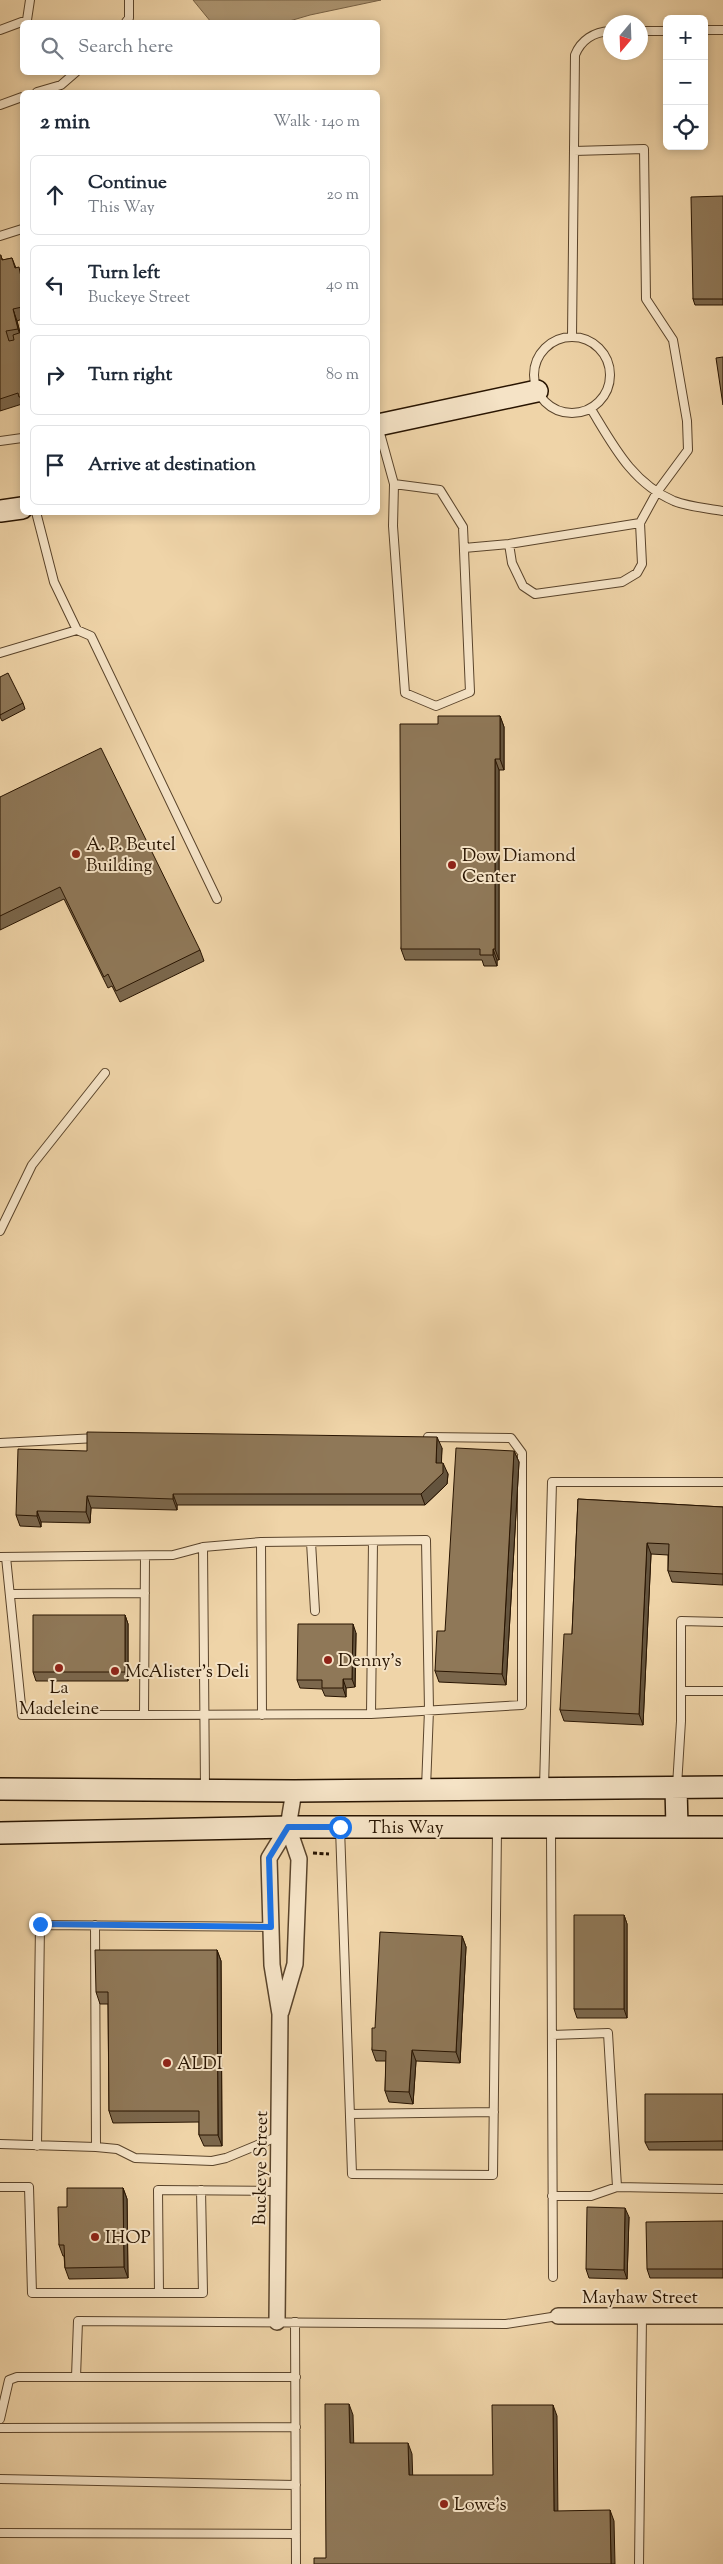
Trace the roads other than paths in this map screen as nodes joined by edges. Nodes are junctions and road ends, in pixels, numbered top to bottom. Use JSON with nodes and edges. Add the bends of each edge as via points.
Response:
{"nodes":[{"id":1,"x":30,"y":0,"type":"edge"},
{"id":2,"x":129,"y":0,"type":"edge"},
{"id":3,"x":27,"y":20,"type":"edge"},
{"id":4,"x":128,"y":20,"type":"edge"},
{"id":5,"x":20,"y":23,"type":"edge"},
{"id":6,"x":0,"y":30,"type":"edge"},
{"id":7,"x":708,"y":30,"type":"edge"},
{"id":8,"x":723,"y":30,"type":"edge"},
{"id":9,"x":648,"y":31,"type":"edge"},
{"id":10,"x":663,"y":31,"type":"edge"},
{"id":11,"x":603,"y":32,"type":"edge"},
{"id":12,"x":72,"y":75,"type":"edge"},
{"id":13,"x":43,"y":90,"type":"edge"},
{"id":14,"x":20,"y":99,"type":"edge"},
{"id":15,"x":0,"y":105,"type":"edge"},
{"id":16,"x":574,"y":151,"type":"junction"},
{"id":17,"x":20,"y":231,"type":"edge"},
{"id":18,"x":0,"y":236,"type":"edge"},
{"id":19,"x":572,"y":337,"type":"junction"},
{"id":20,"x":537,"y":391,"type":"junction"},
{"id":21,"x":591,"y":409,"type":"junction"},
{"id":22,"x":380,"y":425,"type":"edge"},
{"id":23,"x":380,"y":432,"type":"edge"},
{"id":24,"x":20,"y":438,"type":"edge"},
{"id":25,"x":0,"y":441,"type":"edge"},
{"id":26,"x":394,"y":484,"type":"junction"},
{"id":27,"x":658,"y":492,"type":"junction"},
{"id":28,"x":20,"y":508,"type":"edge"},
{"id":29,"x":0,"y":511,"type":"edge"},
{"id":30,"x":723,"y":511,"type":"edge"},
{"id":31,"x":37,"y":515,"type":"edge"},
{"id":32,"x":640,"y":523,"type":"junction"},
{"id":33,"x":509,"y":544,"type":"junction"},
{"id":34,"x":464,"y":548,"type":"junction"},
{"id":35,"x":77,"y":630,"type":"junction"},
{"id":36,"x":0,"y":653,"type":"edge"},
{"id":37,"x":217,"y":899,"type":"dead end"},
{"id":38,"x":105,"y":1073,"type":"dead end"},
{"id":39,"x":0,"y":1231,"type":"edge"},
{"id":40,"x":104,"y":1438,"type":"edge"},
{"id":41,"x":418,"y":1438,"type":"edge"},
{"id":42,"x":0,"y":1443,"type":"edge"},
{"id":43,"x":723,"y":1482,"type":"edge"},
{"id":44,"x":373,"y":1541,"type":"junction"},
{"id":45,"x":262,"y":1542,"type":"junction"},
{"id":46,"x":311,"y":1542,"type":"junction"},
{"id":47,"x":203,"y":1547,"type":"junction"},
{"id":48,"x":145,"y":1556,"type":"junction"},
{"id":49,"x":3,"y":1557,"type":"edge"},
{"id":50,"x":145,"y":1593,"type":"junction"},
{"id":51,"x":11,"y":1594,"type":"junction"},
{"id":52,"x":315,"y":1611,"type":"dead end"},
{"id":53,"x":723,"y":1622,"type":"edge"},
{"id":54,"x":681,"y":1691,"type":"junction"},
{"id":55,"x":723,"y":1691,"type":"edge"},
{"id":56,"x":429,"y":1710,"type":"junction"},
{"id":57,"x":204,"y":1714,"type":"junction"},
{"id":58,"x":262,"y":1714,"type":"junction"},
{"id":59,"x":371,"y":1714,"type":"junction"},
{"id":60,"x":144,"y":1715,"type":"junction"},
{"id":61,"x":723,"y":1787,"type":"edge"},
{"id":62,"x":544,"y":1788,"type":"junction"},
{"id":63,"x":676,"y":1788,"type":"junction"},
{"id":64,"x":0,"y":1789,"type":"edge"},
{"id":65,"x":205,"y":1790,"type":"junction"},
{"id":66,"x":294,"y":1790,"type":"junction"},
{"id":67,"x":426,"y":1790,"type":"junction"},
{"id":68,"x":723,"y":1826,"type":"edge"},
{"id":69,"x":288,"y":1827,"type":"junction"},
{"id":70,"x":340,"y":1827,"type":"junction"},
{"id":71,"x":497,"y":1827,"type":"junction"},
{"id":72,"x":551,"y":1827,"type":"junction"},
{"id":73,"x":677,"y":1827,"type":"junction"},
{"id":74,"x":0,"y":1833,"type":"edge"},
{"id":75,"x":95,"y":1925,"type":"junction"},
{"id":76,"x":271,"y":1927,"type":"junction"},
{"id":77,"x":280,"y":2014,"type":"junction"},
{"id":78,"x":552,"y":2036,"type":"junction"},
{"id":79,"x":494,"y":2112,"type":"junction"},
{"id":80,"x":350,"y":2114,"type":"junction"},
{"id":81,"x":279,"y":2136,"type":"junction"},
{"id":82,"x":0,"y":2144,"type":"edge"},
{"id":83,"x":37,"y":2146,"type":"junction"},
{"id":84,"x":96,"y":2147,"type":"junction"},
{"id":85,"x":0,"y":2187,"type":"edge"},
{"id":86,"x":617,"y":2187,"type":"junction"},
{"id":87,"x":723,"y":2188,"type":"edge"},
{"id":88,"x":201,"y":2190,"type":"junction"},
{"id":89,"x":278,"y":2191,"type":"junction"},
{"id":90,"x":552,"y":2196,"type":"junction"},
{"id":91,"x":553,"y":2277,"type":"dead end"},
{"id":92,"x":159,"y":2293,"type":"junction"},
{"id":93,"x":558,"y":2316,"type":"joint"},
{"id":94,"x":642,"y":2316,"type":"junction"},
{"id":95,"x":723,"y":2316,"type":"edge"},
{"id":96,"x":277,"y":2322,"type":"junction"},
{"id":97,"x":296,"y":2322,"type":"junction"},
{"id":98,"x":76,"y":2377,"type":"junction"},
{"id":99,"x":296,"y":2377,"type":"junction"},
{"id":100,"x":0,"y":2419,"type":"edge"},
{"id":101,"x":296,"y":2427,"type":"junction"},
{"id":102,"x":0,"y":2428,"type":"edge"},
{"id":103,"x":0,"y":2479,"type":"edge"},
{"id":104,"x":296,"y":2486,"type":"junction"},
{"id":105,"x":0,"y":2533,"type":"edge"},
{"id":106,"x":296,"y":2534,"type":"junction"},
{"id":107,"x":296,"y":2564,"type":"edge"},
{"id":108,"x":639,"y":2564,"type":"edge"}],
"edges":[{"from":1,"to":3,"type":"lane"},
{"from":2,"to":4,"type":"lane"},
{"from":5,"to":6,"type":"lane"},
{"from":7,"to":8,"type":"lane"},
{"from":9,"to":10,"type":"lane"},
{"from":11,"to":16,"type":"lane","via":[[588,38],[575,55]]},
{"from":12,"to":13,"type":"lane","via":[[61,84]]},
{"from":14,"to":15,"type":"lane"},
{"from":16,"to":19,"type":"lane"},
{"from":16,"to":27,"type":"lane","via":[[644,149],[646,299],[673,340],[687,421],[688,450]]},
{"from":17,"to":18,"type":"lane"},
{"from":19,"to":20,"type":"lane","via":[[546,346],[539,356],[534,373]]},
{"from":19,"to":21,"type":"lane","via":[[592,342],[609,363],[608,389]]},
{"from":20,"to":21,"type":"lane","via":[[549,405],[565,413]]},
{"from":20,"to":22,"type":"main road"},
{"from":21,"to":27,"type":"lane","via":[[619,456],[648,487]]},
{"from":23,"to":26,"type":"lane"},
{"from":24,"to":25,"type":"lane"},
{"from":26,"to":34,"type":"lane","via":[[440,490],[463,527]]},
{"from":26,"to":34,"type":"lane","via":[[393,526],[405,693],[436,706],[470,692]]},
{"from":27,"to":30,"type":"lane","via":[[675,501]]},
{"from":27,"to":32,"type":"lane"},
{"from":28,"to":29,"type":"main road"},
{"from":31,"to":35,"type":"lane","via":[[54,582]]},
{"from":32,"to":33,"type":"lane"},
{"from":32,"to":33,"type":"lane","via":[[642,564],[637,573],[622,582],[535,594],[522,586],[512,563]]},
{"from":33,"to":34,"type":"lane"},
{"from":35,"to":36,"type":"lane"},
{"from":35,"to":37,"type":"lane","via":[[91,636]]},
{"from":38,"to":39,"type":"lane","via":[[32,1165]]},
{"from":40,"to":42,"type":"lane"},
{"from":41,"to":56,"type":"lane","via":[[511,1438],[522,1453],[522,1705]]},
{"from":43,"to":62,"type":"lane","via":[[552,1482]]},
{"from":44,"to":46,"type":"lane"},
{"from":44,"to":56,"type":"lane","via":[[426,1540]]},
{"from":44,"to":59,"type":"lane"},
{"from":45,"to":46,"type":"lane"},
{"from":45,"to":47,"type":"lane"},
{"from":45,"to":58,"type":"lane"},
{"from":46,"to":52,"type":"lane"},
{"from":47,"to":48,"type":"lane","via":[[173,1555]]},
{"from":47,"to":57,"type":"lane"},
{"from":48,"to":49,"type":"lane"},
{"from":48,"to":50,"type":"lane"},
{"from":49,"to":51,"type":"lane"},
{"from":50,"to":51,"type":"lane"},
{"from":50,"to":60,"type":"lane"},
{"from":51,"to":60,"type":"lane","via":[[22,1715]]},
{"from":53,"to":54,"type":"lane","via":[[681,1621]]},
{"from":54,"to":55,"type":"lane"},
{"from":54,"to":63,"type":"lane"},
{"from":56,"to":59,"type":"lane"},
{"from":56,"to":67,"type":"lane"},
{"from":57,"to":58,"type":"lane"},
{"from":57,"to":60,"type":"lane"},
{"from":57,"to":65,"type":"lane"},
{"from":58,"to":59,"type":"lane"},
{"from":61,"to":63,"type":"main road"},
{"from":62,"to":63,"type":"main road"},
{"from":62,"to":67,"type":"main road"},
{"from":63,"to":73,"type":"main road"},
{"from":64,"to":65,"type":"main road"},
{"from":65,"to":66,"type":"main road"},
{"from":66,"to":67,"type":"main road"},
{"from":66,"to":69,"type":"street","name":"Buckeye Street"},
{"from":68,"to":73,"type":"main road","name":"This Way"},
{"from":69,"to":70,"type":"main road","name":"This Way"},
{"from":69,"to":74,"type":"main road","name":"This Way"},
{"from":69,"to":76,"type":"street","name":"Buckeye Street","via":[[269,1858]]},
{"from":69,"to":77,"type":"street","name":"Buckeye Street","via":[[299,1859],[296,1945],[295,1964]]},
{"from":70,"to":71,"type":"main road","name":"This Way"},
{"from":70,"to":80,"type":"lane"},
{"from":71,"to":72,"type":"main road","name":"This Way"},
{"from":71,"to":79,"type":"lane"},
{"from":72,"to":73,"type":"main road","name":"This Way"},
{"from":72,"to":78,"type":"lane"},
{"from":75,"to":76,"type":"lane"},
{"from":75,"to":83,"type":"lane","via":[[40,1924]]},
{"from":75,"to":84,"type":"lane"},
{"from":76,"to":77,"type":"street","name":"Buckeye Street","via":[[272,1965]]},
{"from":77,"to":81,"type":"street","name":"Buckeye Street"},
{"from":78,"to":86,"type":"lane","via":[[608,2033]]},
{"from":78,"to":90,"type":"lane"},
{"from":79,"to":80,"type":"lane"},
{"from":79,"to":80,"type":"lane","via":[[492,2175],[352,2174]]},
{"from":81,"to":84,"type":"lane","via":[[212,2161],[135,2158],[117,2149]]},
{"from":81,"to":89,"type":"street","name":"Buckeye Street"},
{"from":82,"to":83,"type":"lane"},
{"from":83,"to":84,"type":"lane"},
{"from":85,"to":92,"type":"lane","via":[[29,2187],[32,2293]]},
{"from":86,"to":87,"type":"lane"},
{"from":86,"to":90,"type":"lane","via":[[591,2196]]},
{"from":88,"to":89,"type":"lane"},
{"from":88,"to":92,"type":"lane","via":[[158,2190]]},
{"from":88,"to":92,"type":"lane","via":[[203,2292]]},
{"from":89,"to":96,"type":"street","name":"Buckeye Street"},
{"from":90,"to":91,"type":"lane"},
{"from":93,"to":94,"type":"street","name":"Mayhaw Street"},
{"from":93,"to":97,"type":"lane","via":[[506,2324]]},
{"from":94,"to":95,"type":"street","name":"Mayhaw Street"},
{"from":94,"to":108,"type":"lane"},
{"from":96,"to":97,"type":"lane"},
{"from":96,"to":98,"type":"lane","via":[[78,2321]]},
{"from":97,"to":99,"type":"lane"},
{"from":98,"to":99,"type":"lane"},
{"from":98,"to":100,"type":"lane","via":[[17,2377],[9,2380]]},
{"from":99,"to":101,"type":"lane"},
{"from":101,"to":102,"type":"lane"},
{"from":101,"to":104,"type":"lane"},
{"from":103,"to":104,"type":"lane"},
{"from":104,"to":106,"type":"lane"},
{"from":105,"to":106,"type":"lane"},
{"from":106,"to":107,"type":"lane"}]}
